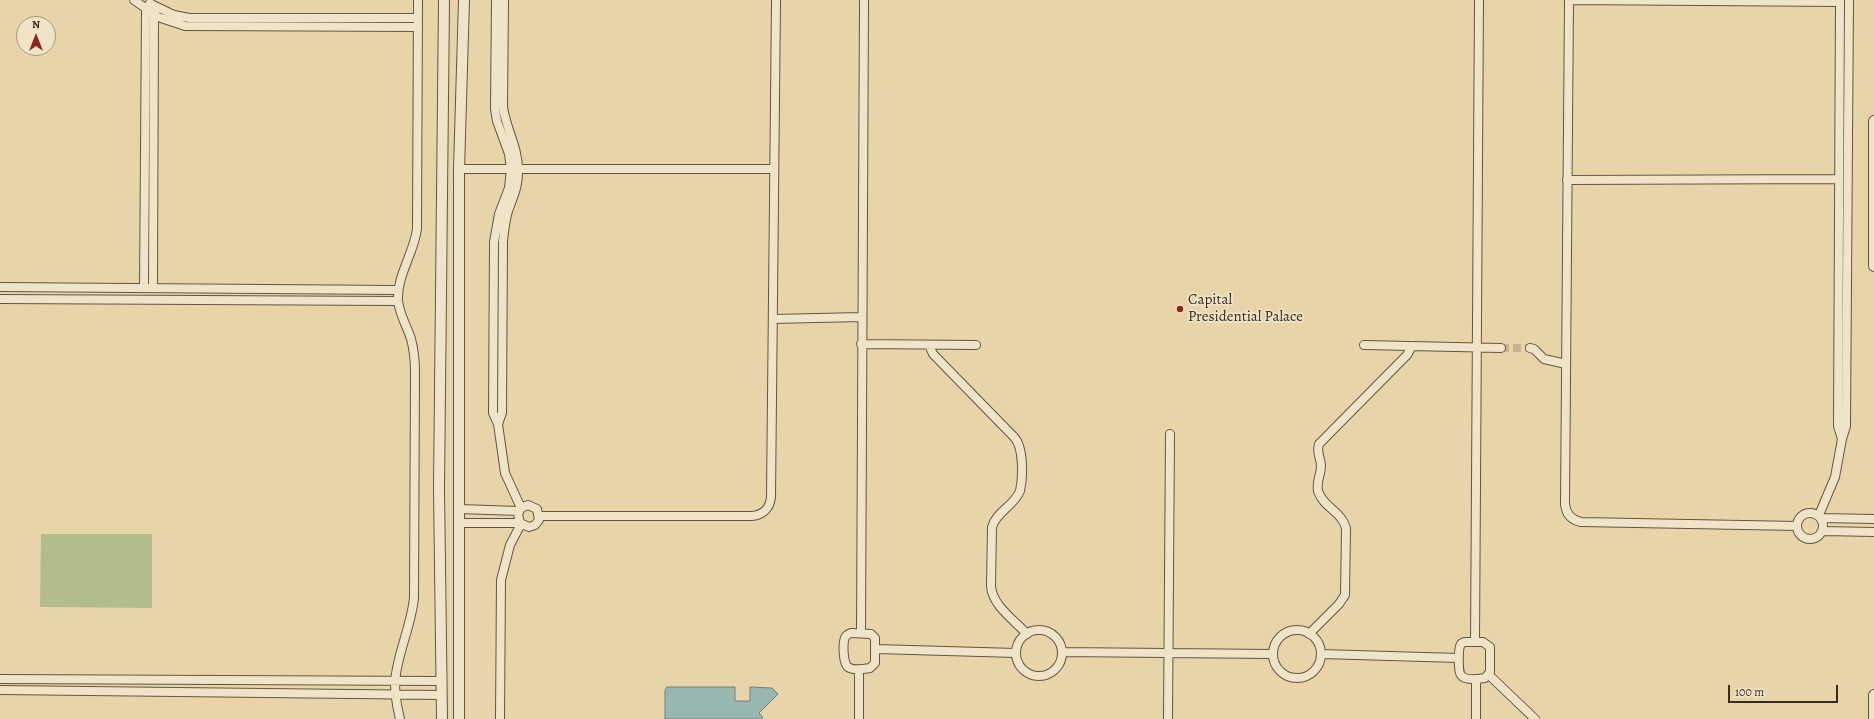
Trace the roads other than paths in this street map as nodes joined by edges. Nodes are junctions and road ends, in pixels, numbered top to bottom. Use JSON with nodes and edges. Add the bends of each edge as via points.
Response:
{"nodes":[{"id":1,"x":134,"y":0,"type":"edge"},
{"id":2,"x":418,"y":0,"type":"edge"},
{"id":3,"x":444,"y":0,"type":"edge"},
{"id":4,"x":464,"y":0,"type":"edge"},
{"id":5,"x":496,"y":0,"type":"edge"},
{"id":6,"x":504,"y":0,"type":"edge"},
{"id":7,"x":776,"y":0,"type":"edge"},
{"id":8,"x":864,"y":0,"type":"edge"},
{"id":9,"x":1479,"y":0,"type":"edge"},
{"id":10,"x":1569,"y":0,"type":"edge"},
{"id":11,"x":1843,"y":1,"type":"edge"},
{"id":12,"x":150,"y":7,"type":"edge"},
{"id":13,"x":418,"y":18,"type":"junction"},
{"id":14,"x":418,"y":27,"type":"junction"},
{"id":15,"x":1844,"y":42,"type":"junction"},
{"id":16,"x":1874,"y":121,"type":"edge"},
{"id":17,"x":459,"y":169,"type":"junction"},
{"id":18,"x":515,"y":169,"type":"junction"},
{"id":19,"x":774,"y":169,"type":"junction"},
{"id":20,"x":1840,"y":179,"type":"junction"},
{"id":21,"x":1567,"y":180,"type":"junction"},
{"id":22,"x":442,"y":221,"type":"junction"},
{"id":23,"x":460,"y":221,"type":"junction"},
{"id":24,"x":1874,"y":266,"type":"edge"},
{"id":25,"x":0,"y":287,"type":"edge"},
{"id":26,"x":144,"y":288,"type":"junction"},
{"id":27,"x":153,"y":288,"type":"junction"},
{"id":28,"x":398,"y":290,"type":"junction"},
{"id":29,"x":0,"y":299,"type":"edge"},
{"id":30,"x":398,"y":301,"type":"junction"},
{"id":31,"x":862,"y":317,"type":"junction"},
{"id":32,"x":773,"y":319,"type":"junction"},
{"id":33,"x":441,"y":342,"type":"junction"},
{"id":34,"x":459,"y":342,"type":"junction"},
{"id":35,"x":861,"y":344,"type":"junction"},
{"id":36,"x":929,"y":345,"type":"junction"},
{"id":37,"x":976,"y":345,"type":"dead end"},
{"id":38,"x":1364,"y":345,"type":"dead end"},
{"id":39,"x":1412,"y":346,"type":"junction"},
{"id":40,"x":1476,"y":347,"type":"junction"},
{"id":41,"x":1501,"y":348,"type":"tunnel mouth"},
{"id":42,"x":1530,"y":348,"type":"tunnel mouth"},
{"id":43,"x":1566,"y":364,"type":"junction"},
{"id":44,"x":1170,"y":434,"type":"dead end"},
{"id":45,"x":1842,"y":439,"type":"junction"},
{"id":46,"x":459,"y":509,"type":"junction"},
{"id":47,"x":520,"y":509,"type":"junction"},
{"id":48,"x":540,"y":516,"type":"junction"},
{"id":49,"x":1820,"y":517,"type":"junction"},
{"id":50,"x":1874,"y":519,"type":"edge"},
{"id":51,"x":459,"y":523,"type":"junction"},
{"id":52,"x":521,"y":524,"type":"junction"},
{"id":53,"x":1797,"y":526,"type":"junction"},
{"id":54,"x":1823,"y":531,"type":"junction"},
{"id":55,"x":1874,"y":532,"type":"edge"},
{"id":56,"x":860,"y":633,"type":"junction"},
{"id":57,"x":1027,"y":634,"type":"junction"},
{"id":58,"x":1309,"y":634,"type":"junction"},
{"id":59,"x":1475,"y":642,"type":"junction"},
{"id":60,"x":876,"y":649,"type":"junction"},
{"id":61,"x":1062,"y":652,"type":"junction"},
{"id":62,"x":1016,"y":653,"type":"junction"},
{"id":63,"x":1168,"y":653,"type":"junction"},
{"id":64,"x":1273,"y":654,"type":"junction"},
{"id":65,"x":1321,"y":654,"type":"junction"},
{"id":66,"x":1459,"y":658,"type":"junction"},
{"id":67,"x":859,"y":669,"type":"junction"},
{"id":68,"x":1489,"y":675,"type":"junction"},
{"id":69,"x":0,"y":679,"type":"edge"},
{"id":70,"x":1476,"y":679,"type":"junction"},
{"id":71,"x":442,"y":681,"type":"junction"},
{"id":72,"x":395,"y":682,"type":"junction"},
{"id":73,"x":0,"y":690,"type":"edge"},
{"id":74,"x":396,"y":694,"type":"junction"},
{"id":75,"x":442,"y":695,"type":"junction"},
{"id":76,"x":1874,"y":695,"type":"edge"},
{"id":77,"x":400,"y":719,"type":"edge"},
{"id":78,"x":442,"y":719,"type":"edge"},
{"id":79,"x":459,"y":719,"type":"edge"},
{"id":80,"x":500,"y":719,"type":"edge"},
{"id":81,"x":860,"y":719,"type":"edge"},
{"id":82,"x":1168,"y":719,"type":"edge"},
{"id":83,"x":1476,"y":719,"type":"edge"},
{"id":84,"x":1534,"y":719,"type":"edge"},
{"id":85,"x":1874,"y":719,"type":"edge"}],
"edges":[{"from":1,"to":12,"type":"street"},
{"from":2,"to":13,"type":"street"},
{"from":3,"to":22,"type":"street"},
{"from":4,"to":17,"type":"street"},
{"from":5,"to":18,"type":"street","via":[[495,109]]},
{"from":6,"to":18,"type":"street","via":[[503,107],[517,153]]},
{"from":7,"to":19,"type":"street"},
{"from":8,"to":31,"type":"street"},
{"from":9,"to":40,"type":"street"},
{"from":10,"to":11,"type":"street"},
{"from":10,"to":21,"type":"street"},
{"from":11,"to":15,"type":"street"},
{"from":12,"to":13,"type":"street","via":[[180,17],[199,19]]},
{"from":12,"to":14,"type":"street","via":[[176,24],[195,26]]},
{"from":12,"to":26,"type":"street"},
{"from":12,"to":27,"type":"street"},
{"from":13,"to":14,"type":"street"},
{"from":14,"to":28,"type":"street","via":[[417,229],[414,246]]},
{"from":15,"to":20,"type":"street"},
{"from":15,"to":45,"type":"street","via":[[1846,426]]},
{"from":16,"to":24,"type":"street"},
{"from":17,"to":18,"type":"street"},
{"from":17,"to":23,"type":"street"},
{"from":18,"to":19,"type":"street"},
{"from":18,"to":47,"type":"street","via":[[517,186],[506,218],[503,242],[502,413],[498,424],[505,473]]},
{"from":19,"to":32,"type":"street"},
{"from":20,"to":21,"type":"street"},
{"from":20,"to":45,"type":"street","via":[[1838,426]]},
{"from":21,"to":43,"type":"street"},
{"from":22,"to":23,"type":"street"},
{"from":22,"to":33,"type":"street"},
{"from":23,"to":34,"type":"street"},
{"from":25,"to":26,"type":"street"},
{"from":26,"to":27,"type":"street"},
{"from":27,"to":28,"type":"street"},
{"from":28,"to":30,"type":"street"},
{"from":29,"to":30,"type":"street"},
{"from":30,"to":72,"type":"street","via":[[411,339],[415,361],[414,590],[411,617]]},
{"from":31,"to":32,"type":"street"},
{"from":31,"to":35,"type":"street"},
{"from":32,"to":48,"type":"street","via":[[771,497],[764,512],[752,516]]},
{"from":33,"to":34,"type":"street"},
{"from":33,"to":71,"type":"street","via":[[439,495]]},
{"from":34,"to":46,"type":"street"},
{"from":35,"to":36,"type":"street"},
{"from":35,"to":56,"type":"street"},
{"from":36,"to":37,"type":"street"},
{"from":36,"to":57,"type":"street","via":[[933,354],[1019,444],[1020,491],[994,520],[992,526],[992,594]]},
{"from":38,"to":39,"type":"street"},
{"from":39,"to":40,"type":"street"},
{"from":39,"to":58,"type":"street","via":[[1407,355],[1319,444],[1321,467],[1318,490],[1322,499],[1343,520],[1346,528],[1346,588],[1339,604]]},
{"from":40,"to":41,"type":"street"},
{"from":40,"to":59,"type":"street"},
{"from":42,"to":43,"type":"street","via":[[1544,359]]},
{"from":43,"to":53,"type":"street","via":[[1565,504],[1568,514],[1574,519],[1581,522]]},
{"from":44,"to":63,"type":"street"},
{"from":45,"to":49,"type":"street","via":[[1835,477]]},
{"from":46,"to":47,"type":"street"},
{"from":46,"to":51,"type":"street"},
{"from":47,"to":48,"type":"street","via":[[528,505],[535,507]]},
{"from":47,"to":52,"type":"street","via":[[517,517]]},
{"from":48,"to":52,"type":"street","via":[[532,526],[526,527]]},
{"from":49,"to":50,"type":"street"},
{"from":49,"to":53,"type":"street","via":[[1812,512],[1804,514]]},
{"from":49,"to":54,"type":"street"},
{"from":51,"to":52,"type":"street"},
{"from":51,"to":79,"type":"street"},
{"from":52,"to":80,"type":"street","via":[[510,545],[501,580]]},
{"from":53,"to":54,"type":"street","via":[[1803,536],[1810,539],[1818,537]]},
{"from":54,"to":55,"type":"street"},
{"from":56,"to":60,"type":"street","via":[[874,636]]},
{"from":56,"to":67,"type":"street","via":[[849,634],[844,640],[844,663],[850,668]]},
{"from":57,"to":61,"type":"street","via":[[1041,630],[1050,633],[1060,643]]},
{"from":57,"to":62,"type":"street","via":[[1018,644]]},
{"from":58,"to":64,"type":"street","via":[[1296,630],[1287,632],[1277,641]]},
{"from":58,"to":65,"type":"street","via":[[1316,641]]},
{"from":59,"to":66,"type":"street","via":[[1462,643]]},
{"from":59,"to":68,"type":"street","via":[[1485,642],[1490,647]]},
{"from":60,"to":62,"type":"street"},
{"from":60,"to":67,"type":"street","via":[[874,665],[868,669]]},
{"from":61,"to":62,"type":"street","via":[[1061,662],[1055,670],[1042,676],[1032,676],[1024,671],[1018,663]]},
{"from":61,"to":63,"type":"street"},
{"from":63,"to":64,"type":"street"},
{"from":63,"to":82,"type":"street"},
{"from":64,"to":65,"type":"street","via":[[1280,671],[1297,678],[1314,671]]},
{"from":65,"to":66,"type":"street"},
{"from":66,"to":70,"type":"street","via":[[1460,675]]},
{"from":67,"to":81,"type":"street"},
{"from":68,"to":70,"type":"street"},
{"from":68,"to":84,"type":"street"},
{"from":69,"to":72,"type":"street"},
{"from":70,"to":83,"type":"street"},
{"from":71,"to":72,"type":"street"},
{"from":71,"to":75,"type":"street"},
{"from":72,"to":74,"type":"street"},
{"from":73,"to":74,"type":"street"},
{"from":74,"to":75,"type":"street"},
{"from":74,"to":77,"type":"street"},
{"from":75,"to":78,"type":"street"},
{"from":76,"to":85,"type":"street"}]}
